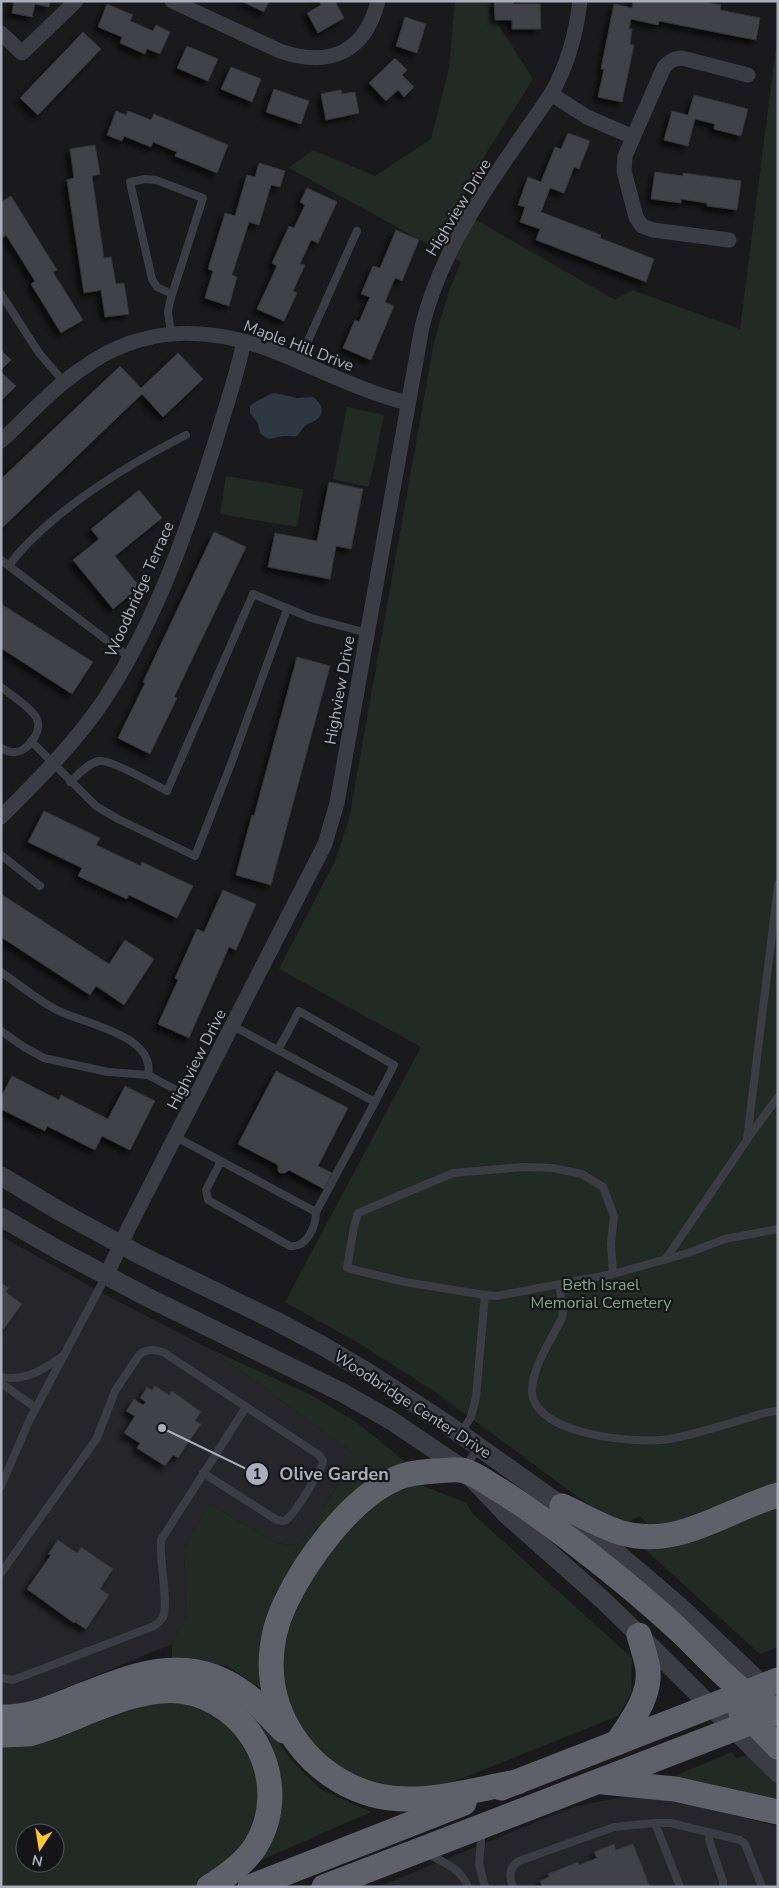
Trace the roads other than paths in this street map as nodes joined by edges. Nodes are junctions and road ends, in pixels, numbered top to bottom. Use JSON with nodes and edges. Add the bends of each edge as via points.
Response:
{"nodes":[{"id":1,"x":76,"y":1,"type":"edge"},
{"id":2,"x":172,"y":1,"type":"edge"},
{"id":3,"x":378,"y":1,"type":"edge"},
{"id":4,"x":580,"y":1,"type":"edge"},
{"id":5,"x":206,"y":8,"type":"edge"},
{"id":6,"x":1,"y":33,"type":"edge"},
{"id":7,"x":748,"y":75,"type":"dead end"},
{"id":8,"x":550,"y":94,"type":"junction"},
{"id":9,"x":633,"y":137,"type":"junction"},
{"id":10,"x":357,"y":231,"type":"dead end"},
{"id":11,"x":729,"y":240,"type":"dead end"},
{"id":12,"x":1,"y":294,"type":"edge"},
{"id":13,"x":172,"y":294,"type":"junction"},
{"id":14,"x":172,"y":333,"type":"junction"},
{"id":15,"x":244,"y":341,"type":"junction"},
{"id":16,"x":299,"y":361,"type":"junction"},
{"id":17,"x":64,"y":382,"type":"junction"},
{"id":18,"x":408,"y":403,"type":"junction"},
{"id":19,"x":186,"y":435,"type":"dead end"},
{"id":20,"x":1,"y":441,"type":"edge"},
{"id":21,"x":1,"y":560,"type":"edge"},
{"id":22,"x":9,"y":566,"type":"junction"},
{"id":23,"x":287,"y":609,"type":"junction"},
{"id":24,"x":367,"y":633,"type":"junction"},
{"id":25,"x":129,"y":657,"type":"junction"},
{"id":26,"x":1,"y":687,"type":"edge"},
{"id":27,"x":32,"y":740,"type":"junction"},
{"id":28,"x":1,"y":748,"type":"edge"},
{"id":29,"x":54,"y":764,"type":"junction"},
{"id":30,"x":70,"y":782,"type":"junction"},
{"id":31,"x":1,"y":817,"type":"edge"},
{"id":32,"x":1,"y":855,"type":"edge"},
{"id":33,"x":778,"y":885,"type":"edge"},
{"id":34,"x":40,"y":886,"type":"dead end"},
{"id":35,"x":1,"y":972,"type":"edge"},
{"id":36,"x":233,"y":1026,"type":"junction"},
{"id":37,"x":1,"y":1031,"type":"edge"},
{"id":38,"x":278,"y":1050,"type":"junction"},
{"id":39,"x":148,"y":1075,"type":"junction"},
{"id":40,"x":778,"y":1097,"type":"edge"},
{"id":41,"x":195,"y":1100,"type":"junction"},
{"id":42,"x":375,"y":1102,"type":"junction"},
{"id":43,"x":176,"y":1137,"type":"junction"},
{"id":44,"x":747,"y":1140,"type":"junction"},
{"id":45,"x":221,"y":1161,"type":"junction"},
{"id":46,"x":1,"y":1176,"type":"edge"},
{"id":47,"x":316,"y":1212,"type":"junction"},
{"id":48,"x":1,"y":1217,"type":"edge"},
{"id":49,"x":778,"y":1229,"type":"edge"},
{"id":50,"x":120,"y":1245,"type":"junction"},
{"id":51,"x":665,"y":1260,"type":"junction"},
{"id":52,"x":613,"y":1274,"type":"junction"},
{"id":53,"x":106,"y":1276,"type":"junction"},
{"id":54,"x":559,"y":1284,"type":"junction"},
{"id":55,"x":485,"y":1296,"type":"junction"},
{"id":56,"x":64,"y":1355,"type":"junction"},
{"id":57,"x":1,"y":1377,"type":"edge"},
{"id":58,"x":1,"y":1383,"type":"edge"},
{"id":59,"x":246,"y":1406,"type":"junction"},
{"id":60,"x":36,"y":1408,"type":"junction"},
{"id":61,"x":778,"y":1411,"type":"edge"},
{"id":62,"x":461,"y":1434,"type":"junction"},
{"id":63,"x":479,"y":1446,"type":"junction"},
{"id":64,"x":463,"y":1470,"type":"junction"},
{"id":65,"x":203,"y":1473,"type":"junction"},
{"id":66,"x":1,"y":1486,"type":"edge"},
{"id":67,"x":778,"y":1495,"type":"edge"},
{"id":68,"x":562,"y":1506,"type":"junction"},
{"id":69,"x":1,"y":1573,"type":"edge"},
{"id":70,"x":639,"y":1635,"type":"junction"},
{"id":71,"x":1,"y":1678,"type":"edge"},
{"id":72,"x":766,"y":1689,"type":"edge"},
{"id":73,"x":710,"y":1706,"type":"junction"},
{"id":74,"x":778,"y":1711,"type":"edge"},
{"id":75,"x":1,"y":1717,"type":"edge"},
{"id":76,"x":743,"y":1725,"type":"junction"},
{"id":77,"x":1,"y":1736,"type":"edge"},
{"id":78,"x":617,"y":1743,"type":"junction"},
{"id":79,"x":298,"y":1745,"type":"junction"},
{"id":80,"x":778,"y":1746,"type":"edge"},
{"id":81,"x":778,"y":1773,"type":"edge"},
{"id":82,"x":595,"y":1781,"type":"junction"},
{"id":83,"x":517,"y":1782,"type":"junction"},
{"id":84,"x":778,"y":1812,"type":"edge"},
{"id":85,"x":655,"y":1823,"type":"junction"},
{"id":86,"x":482,"y":1825,"type":"junction"},
{"id":87,"x":710,"y":1833,"type":"junction"},
{"id":88,"x":420,"y":1849,"type":"junction"},
{"id":89,"x":209,"y":1887,"type":"edge"},
{"id":90,"x":250,"y":1887,"type":"edge"},
{"id":91,"x":324,"y":1887,"type":"edge"},
{"id":92,"x":468,"y":1887,"type":"edge"},
{"id":93,"x":485,"y":1887,"type":"edge"},
{"id":94,"x":512,"y":1887,"type":"edge"},
{"id":95,"x":680,"y":1887,"type":"edge"},
{"id":96,"x":723,"y":1887,"type":"edge"},
{"id":97,"x":762,"y":1887,"type":"edge"}],
"edges":[{"from":1,"to":6,"type":"street","via":[[22,53]]},
{"from":2,"to":5,"type":"street","via":[[188,8]]},
{"from":3,"to":5,"type":"street","via":[[370,27],[362,38],[344,51],[322,58],[306,58],[280,51]]},
{"from":4,"to":8,"type":"street","name":"Highview Drive","via":[[570,54]]},
{"from":7,"to":9,"type":"street","via":[[674,58],[664,68]]},
{"from":8,"to":9,"type":"street","via":[[587,116]]},
{"from":8,"to":18,"type":"street","name":"Highview Drive","via":[[445,260],[425,315]]},
{"from":9,"to":11,"type":"street","via":[[623,165],[638,222],[653,230]]},
{"from":10,"to":16,"type":"lane"},
{"from":12,"to":17,"type":"lane","via":[[39,353]]},
{"from":13,"to":13,"type":"lane","via":[[203,198],[156,180],[130,182],[152,279],[157,287]]},
{"from":13,"to":14,"type":"lane","via":[[168,312]]},
{"from":14,"to":15,"type":"street","name":"Maple Hill Drive","via":[[201,332]]},
{"from":14,"to":17,"type":"street","name":"Maple Hill Drive","via":[[143,339],[112,351]]},
{"from":15,"to":16,"type":"street","name":"Maple Hill Drive"},
{"from":15,"to":25,"type":"street","name":"Woodbridge Terrace","via":[[183,536]]},
{"from":16,"to":18,"type":"street","name":"Maple Hill Drive","via":[[370,392]]},
{"from":17,"to":20,"type":"street","name":"Maple Hill Drive"},
{"from":18,"to":24,"type":"street","name":"Highview Drive"},
{"from":19,"to":22,"type":"lane","via":[[127,466],[81,498],[36,536]]},
{"from":21,"to":22,"type":"lane"},
{"from":22,"to":25,"type":"lane"},
{"from":23,"to":24,"type":"lane"},
{"from":23,"to":30,"type":"lane","via":[[252,594],[167,791],[102,760],[89,765]]},
{"from":23,"to":30,"type":"lane","via":[[195,856],[103,811]]},
{"from":24,"to":36,"type":"street","name":"Highview Drive","via":[[337,803],[328,835]]},
{"from":25,"to":29,"type":"street","name":"Woodbridge Terrace","via":[[95,712]]},
{"from":26,"to":27,"type":"lane","via":[[36,717],[38,730]]},
{"from":27,"to":28,"type":"lane","via":[[18,752]]},
{"from":27,"to":29,"type":"lane"},
{"from":29,"to":30,"type":"lane"},
{"from":29,"to":31,"type":"street","name":"Woodbridge Terrace"},
{"from":32,"to":34,"type":"lane"},
{"from":33,"to":44,"type":"lane"},
{"from":35,"to":39,"type":"lane","via":[[56,1010],[135,1043],[148,1061]]},
{"from":36,"to":38,"type":"lane"},
{"from":36,"to":41,"type":"street","name":"Highview Drive"},
{"from":37,"to":39,"type":"lane","via":[[24,1048],[51,1060],[108,1072]]},
{"from":38,"to":42,"type":"lane"},
{"from":38,"to":42,"type":"lane","via":[[299,1011],[394,1065]]},
{"from":39,"to":41,"type":"lane"},
{"from":40,"to":44,"type":"lane"},
{"from":41,"to":43,"type":"street","name":"Highview Drive"},
{"from":42,"to":47,"type":"lane"},
{"from":43,"to":45,"type":"lane"},
{"from":43,"to":50,"type":"street","name":"Highview Drive"},
{"from":44,"to":51,"type":"lane"},
{"from":45,"to":47,"type":"lane"},
{"from":45,"to":47,"type":"lane","via":[[206,1190],[208,1200],[290,1246],[305,1242],[316,1220]]},
{"from":46,"to":50,"type":"street","name":"Woodbridge Center Drive"},
{"from":48,"to":53,"type":"street","name":"Woodbridge Center Drive"},
{"from":49,"to":51,"type":"lane","via":[[725,1239]]},
{"from":50,"to":53,"type":"street","name":"Highview Drive"},
{"from":50,"to":62,"type":"street","name":"Woodbridge Center Drive","via":[[323,1346]]},
{"from":51,"to":52,"type":"lane"},
{"from":52,"to":54,"type":"lane"},
{"from":52,"to":55,"type":"lane","via":[[614,1216],[603,1188],[582,1174],[553,1168],[453,1173],[358,1213],[347,1268]]},
{"from":53,"to":56,"type":"lane"},
{"from":53,"to":64,"type":"street","name":"Woodbridge Center Drive","via":[[335,1389],[392,1421]]},
{"from":54,"to":55,"type":"lane"},
{"from":54,"to":61,"type":"lane","via":[[562,1318],[539,1364],[532,1388],[535,1404],[550,1418],[584,1432],[610,1438],[644,1440],[670,1438]]},
{"from":55,"to":62,"type":"lane","via":[[476,1396],[471,1417]]},
{"from":56,"to":57,"type":"lane","via":[[30,1376]]},
{"from":56,"to":60,"type":"lane"},
{"from":58,"to":60,"type":"lane"},
{"from":59,"to":65,"type":"lane"},
{"from":59,"to":65,"type":"lane","via":[[321,1456],[323,1465],[306,1493],[289,1518],[279,1520]]},
{"from":59,"to":69,"type":"lane","via":[[163,1352],[144,1351],[115,1391],[97,1438]]},
{"from":60,"to":66,"type":"lane"},
{"from":62,"to":63,"type":"street","name":"Woodbridge Center Drive"},
{"from":63,"to":64,"type":"lane"},
{"from":63,"to":68,"type":"street","name":"Woodbridge Center Drive"},
{"from":64,"to":70,"type":"street","name":"Woodbridge Center Drive","via":[[507,1515]]},
{"from":64,"to":72,"type":"highway","via":[[519,1502],[674,1625]]},
{"from":64,"to":79,"type":"highway","via":[[404,1476],[368,1495],[335,1529],[294,1587],[274,1632],[271,1668],[280,1711]]},
{"from":65,"to":71,"type":"lane","via":[[161,1540],[165,1606],[158,1623],[12,1680]]},
{"from":67,"to":68,"type":"highway","via":[[694,1528],[658,1537],[622,1533]]},
{"from":68,"to":72,"type":"street","name":"Woodbridge Center Drive","via":[[678,1605]]},
{"from":70,"to":73,"type":"street","name":"Woodbridge Center Drive"},
{"from":70,"to":78,"type":"highway","via":[[648,1669],[647,1685],[638,1709]]},
{"from":72,"to":73,"type":"highway"},
{"from":72,"to":74,"type":"highway","via":[[762,1705]]},
{"from":73,"to":76,"type":"highway","via":[[728,1707]]},
{"from":73,"to":78,"type":"highway"},
{"from":74,"to":76,"type":"highway"},
{"from":75,"to":79,"type":"highway","via":[[38,1712],[143,1673],[189,1671],[211,1676],[240,1690]]},
{"from":76,"to":80,"type":"highway"},
{"from":76,"to":81,"type":"street"},
{"from":76,"to":82,"type":"highway"},
{"from":77,"to":89,"type":"highway","via":[[29,1734],[128,1698],[157,1691],[193,1694],[226,1709],[245,1726],[260,1748],[268,1771],[270,1798],[265,1824],[254,1849],[240,1865]]},
{"from":78,"to":83,"type":"highway"},
{"from":79,"to":83,"type":"highway","via":[[333,1777],[358,1790],[383,1797],[426,1798]]},
{"from":82,"to":84,"type":"highway","via":[[681,1790]]},
{"from":82,"to":86,"type":"highway"},
{"from":83,"to":90,"type":"highway"},
{"from":85,"to":87,"type":"lane","via":[[671,1823]]},
{"from":85,"to":94,"type":"lane","via":[[614,1827],[516,1862],[510,1876]]},
{"from":85,"to":95,"type":"lane"},
{"from":86,"to":88,"type":"highway"},
{"from":86,"to":93,"type":"lane","via":[[479,1864]]},
{"from":87,"to":96,"type":"lane","via":[[709,1840],[724,1881]]},
{"from":87,"to":97,"type":"lane","via":[[742,1841]]},
{"from":88,"to":91,"type":"highway"},
{"from":88,"to":92,"type":"lane","via":[[455,1868]]}]}
